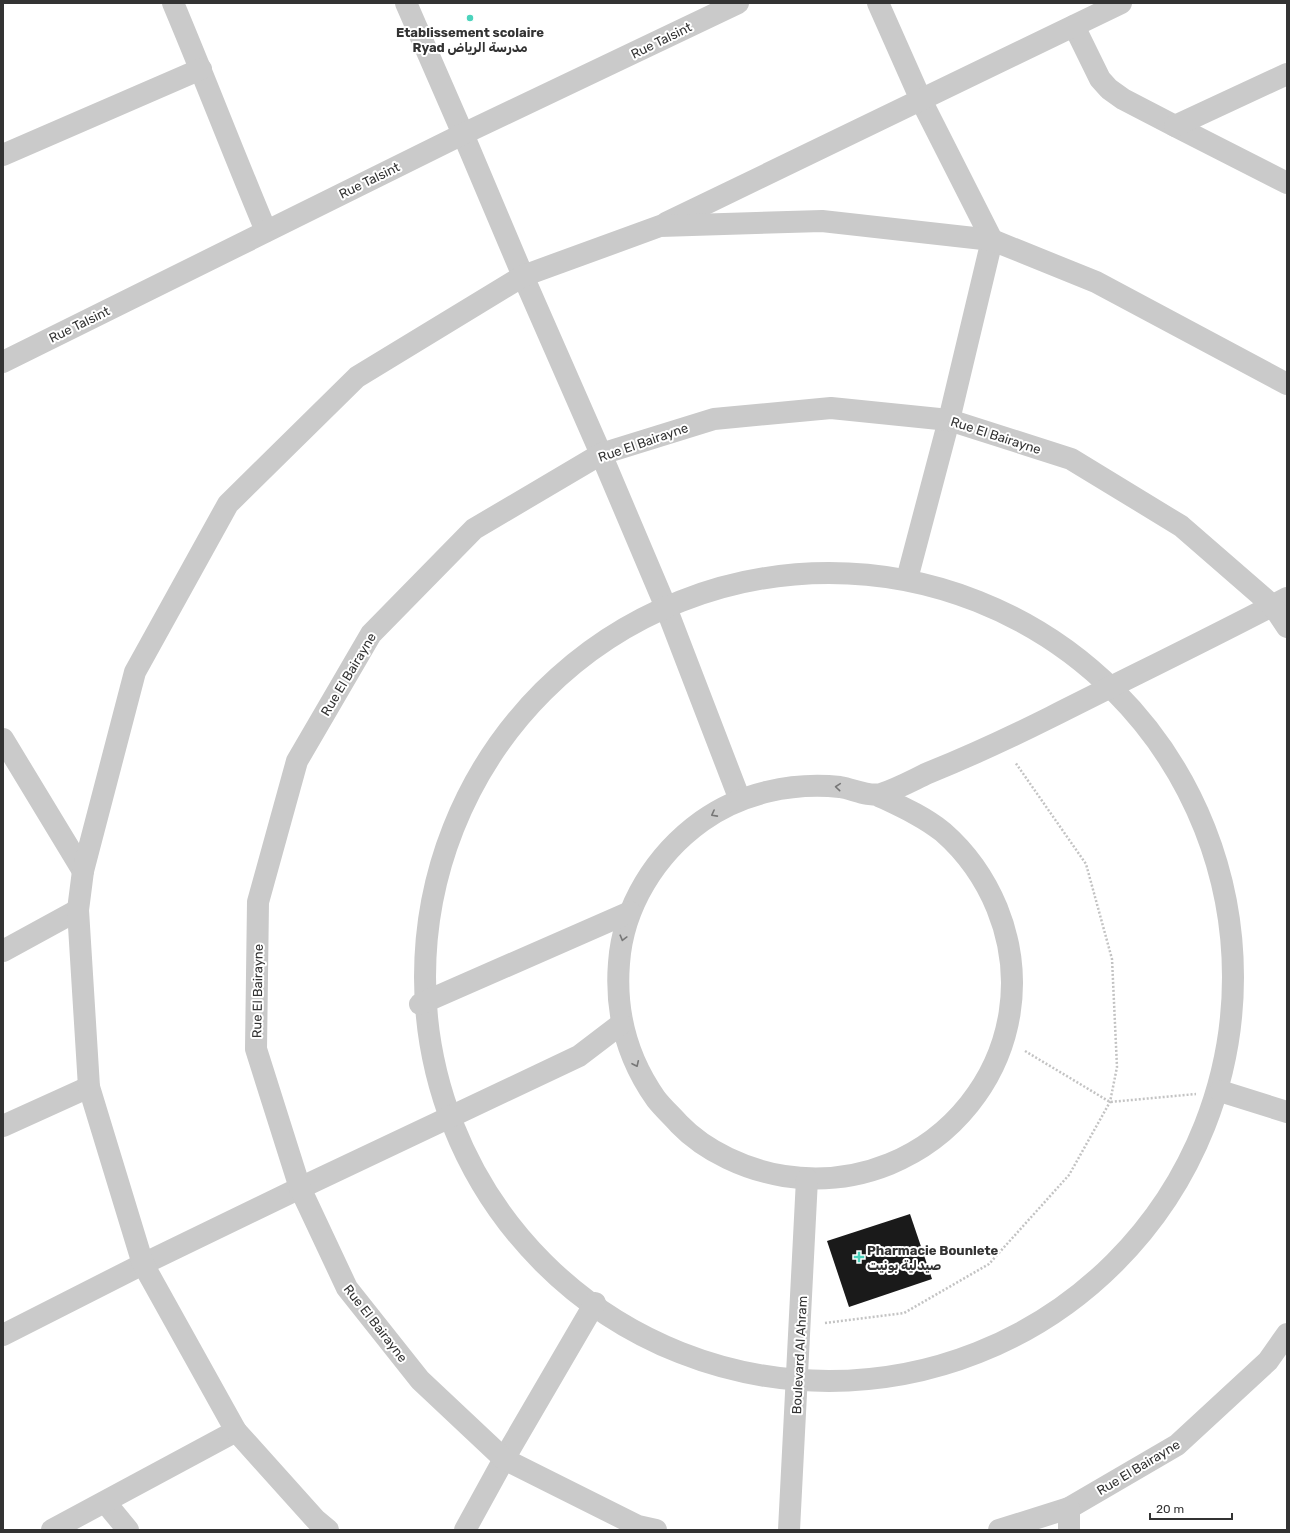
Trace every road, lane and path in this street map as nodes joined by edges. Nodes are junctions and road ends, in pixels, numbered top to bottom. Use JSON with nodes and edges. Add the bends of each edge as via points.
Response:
{"nodes":[{"id":1,"x":173,"y":3,"type":"edge"},
{"id":2,"x":406,"y":3,"type":"edge"},
{"id":3,"x":738,"y":3,"type":"edge"},
{"id":4,"x":878,"y":3,"type":"edge"},
{"id":5,"x":1121,"y":3,"type":"edge"},
{"id":6,"x":702,"y":11,"type":"edge"},
{"id":7,"x":1074,"y":26,"type":"junction"},
{"id":8,"x":201,"y":69,"type":"junction"},
{"id":9,"x":1287,"y":74,"type":"edge"},
{"id":10,"x":921,"y":100,"type":"junction"},
{"id":11,"x":1175,"y":126,"type":"junction"},
{"id":12,"x":464,"y":134,"type":"junction"},
{"id":13,"x":3,"y":155,"type":"edge"},
{"id":14,"x":1287,"y":183,"type":"edge"},
{"id":15,"x":660,"y":226,"type":"junction"},
{"id":16,"x":266,"y":231,"type":"junction"},
{"id":17,"x":992,"y":240,"type":"junction"},
{"id":18,"x":523,"y":276,"type":"junction"},
{"id":19,"x":3,"y":362,"type":"edge"},
{"id":20,"x":1287,"y":384,"type":"edge"},
{"id":21,"x":949,"y":420,"type":"junction"},
{"id":22,"x":601,"y":454,"type":"junction"},
{"id":23,"x":907,"y":579,"type":"junction"},
{"id":24,"x":1280,"y":602,"type":"edge"},
{"id":25,"x":665,"y":605,"type":"junction"},
{"id":26,"x":1287,"y":628,"type":"edge"},
{"id":27,"x":1112,"y":686,"type":"junction"},
{"id":28,"x":3,"y":739,"type":"edge"},
{"id":29,"x":1001,"y":742,"type":"junction"},
{"id":30,"x":876,"y":795,"type":"junction"},
{"id":31,"x":740,"y":800,"type":"junction"},
{"id":32,"x":83,"y":871,"type":"junction"},
{"id":33,"x":78,"y":910,"type":"junction"},
{"id":34,"x":630,"y":912,"type":"junction"},
{"id":35,"x":3,"y":950,"type":"edge"},
{"id":36,"x":420,"y":1004,"type":"junction"},
{"id":37,"x":622,"y":1024,"type":"junction"},
{"id":38,"x":1004,"y":1038,"type":"junction"},
{"id":39,"x":89,"y":1087,"type":"junction"},
{"id":40,"x":1220,"y":1091,"type":"junction"},
{"id":41,"x":1110,"y":1102,"type":"junction"},
{"id":42,"x":1287,"y":1112,"type":"edge"},
{"id":43,"x":450,"y":1116,"type":"junction"},
{"id":44,"x":3,"y":1126,"type":"edge"},
{"id":45,"x":807,"y":1179,"type":"junction"},
{"id":46,"x":300,"y":1188,"type":"junction"},
{"id":47,"x":143,"y":1264,"type":"junction"},
{"id":48,"x":595,"y":1303,"type":"junction"},
{"id":49,"x":800,"y":1326,"type":"junction"},
{"id":50,"x":1287,"y":1334,"type":"edge"},
{"id":51,"x":3,"y":1335,"type":"edge"},
{"id":52,"x":797,"y":1384,"type":"junction"},
{"id":53,"x":236,"y":1431,"type":"junction"},
{"id":54,"x":504,"y":1458,"type":"junction"},
{"id":55,"x":105,"y":1502,"type":"junction"},
{"id":56,"x":1069,"y":1508,"type":"junction"},
{"id":57,"x":469,"y":1527,"type":"edge"},
{"id":58,"x":52,"y":1530,"type":"edge"},
{"id":59,"x":128,"y":1530,"type":"edge"},
{"id":60,"x":328,"y":1530,"type":"edge"},
{"id":61,"x":656,"y":1530,"type":"edge"},
{"id":62,"x":789,"y":1530,"type":"edge"},
{"id":63,"x":998,"y":1530,"type":"edge"},
{"id":64,"x":1068,"y":1530,"type":"edge"}],
"edges":[{"from":1,"to":8,"type":"street"},
{"from":2,"to":12,"type":"street"},
{"from":3,"to":6,"type":"street","name":"Rue Talsint"},
{"from":4,"to":10,"type":"street"},
{"from":5,"to":7,"type":"street"},
{"from":6,"to":12,"type":"street","name":"Rue Talsint"},
{"from":7,"to":10,"type":"street"},
{"from":7,"to":11,"type":"street","via":[[1100,79],[1109,89]]},
{"from":8,"to":13,"type":"street"},
{"from":8,"to":16,"type":"street"},
{"from":9,"to":11,"type":"street"},
{"from":10,"to":15,"type":"street"},
{"from":10,"to":17,"type":"street"},
{"from":11,"to":14,"type":"street"},
{"from":12,"to":16,"type":"street","name":"Rue Talsint"},
{"from":12,"to":18,"type":"street"},
{"from":15,"to":17,"type":"street","via":[[822,220]]},
{"from":15,"to":18,"type":"street"},
{"from":16,"to":19,"type":"street","name":"Rue Talsint"},
{"from":17,"to":20,"type":"street","via":[[1096,282]]},
{"from":17,"to":21,"type":"street"},
{"from":18,"to":22,"type":"street"},
{"from":18,"to":32,"type":"street","via":[[357,377],[228,504],[135,672]]},
{"from":21,"to":22,"type":"street","name":"Rue El Bairayne","via":[[831,408],[714,419]]},
{"from":21,"to":23,"type":"street"},
{"from":21,"to":24,"type":"street","name":"Rue El Bairayne","via":[[1071,460],[1181,526]]},
{"from":22,"to":25,"type":"street"},
{"from":22,"to":46,"type":"street","name":"Rue El Bairayne","via":[[474,529],[371,634],[297,761],[258,902],[256,1049]]},
{"from":23,"to":25,"type":"street","via":[[825,571],[743,580]]},
{"from":23,"to":27,"type":"street","via":[[1017,618]]},
{"from":24,"to":26,"type":"street","name":"Rue El Bairayne"},
{"from":24,"to":27,"type":"street"},
{"from":25,"to":31,"type":"street"},
{"from":25,"to":36,"type":"street","via":[[579,656],[504,731],[456,810],[426,905]]},
{"from":27,"to":29,"type":"street"},
{"from":27,"to":40,"type":"street","via":[[1180,773],[1222,874],[1236,983]]},
{"from":28,"to":32,"type":"street"},
{"from":29,"to":30,"type":"street"},
{"from":29,"to":41,"type":"path","via":[[1086,864],[1112,959],[1117,1067]]},
{"from":30,"to":31,"type":"street","one_way":true,"via":[[842,787],[808,786],[773,790]]},
{"from":30,"to":38,"type":"street","via":[[911,810],[943,832],[969,859],[990,891],[1004,926],[1012,963],[1012,1001]]},
{"from":31,"to":34,"type":"street","one_way":true,"via":[[704,819],[673,845],[648,876]]},
{"from":32,"to":33,"type":"street"},
{"from":33,"to":35,"type":"street"},
{"from":33,"to":39,"type":"street"},
{"from":34,"to":36,"type":"street"},
{"from":34,"to":37,"type":"street","one_way":true,"via":[[620,949],[617,986]]},
{"from":36,"to":43,"type":"street"},
{"from":37,"to":43,"type":"street","via":[[578,1056]]},
{"from":37,"to":45,"type":"street","one_way":true,"via":[[636,1065],[658,1102],[688,1133],[724,1157],[764,1173]]},
{"from":38,"to":41,"type":"path"},
{"from":38,"to":45,"type":"street","via":[[991,1072],[971,1104],[945,1131],[915,1152],[881,1168],[844,1177]]},
{"from":39,"to":44,"type":"street"},
{"from":39,"to":47,"type":"street"},
{"from":40,"to":41,"type":"path"},
{"from":40,"to":42,"type":"street"},
{"from":40,"to":52,"type":"street","via":[[1184,1177],[1130,1252],[1060,1313],[978,1357],[888,1380]]},
{"from":41,"to":49,"type":"path","via":[[1069,1175],[989,1264],[904,1313]]},
{"from":43,"to":46,"type":"street"},
{"from":43,"to":48,"type":"street","via":[[508,1225]]},
{"from":45,"to":49,"type":"street","name":"Boulevard Al Ahram"},
{"from":46,"to":47,"type":"street"},
{"from":46,"to":54,"type":"street","name":"Rue El Bairayne","via":[[347,1288],[420,1380]]},
{"from":47,"to":51,"type":"street"},
{"from":47,"to":53,"type":"street"},
{"from":48,"to":52,"type":"street","via":[[694,1357]]},
{"from":48,"to":54,"type":"street"},
{"from":49,"to":52,"type":"street","name":"Boulevard Al Ahram"},
{"from":50,"to":56,"type":"street","name":"Rue El Bairayne","via":[[1268,1361],[1177,1446]]},
{"from":52,"to":62,"type":"street","name":"Boulevard Al Ahram"},
{"from":53,"to":55,"type":"street"},
{"from":53,"to":60,"type":"street"},
{"from":54,"to":57,"type":"street"},
{"from":54,"to":61,"type":"street","name":"Rue El Bairayne","via":[[638,1526]]},
{"from":55,"to":58,"type":"street"},
{"from":55,"to":59,"type":"street"},
{"from":56,"to":63,"type":"street","name":"Rue El Bairayne"},
{"from":56,"to":64,"type":"street"}]}
